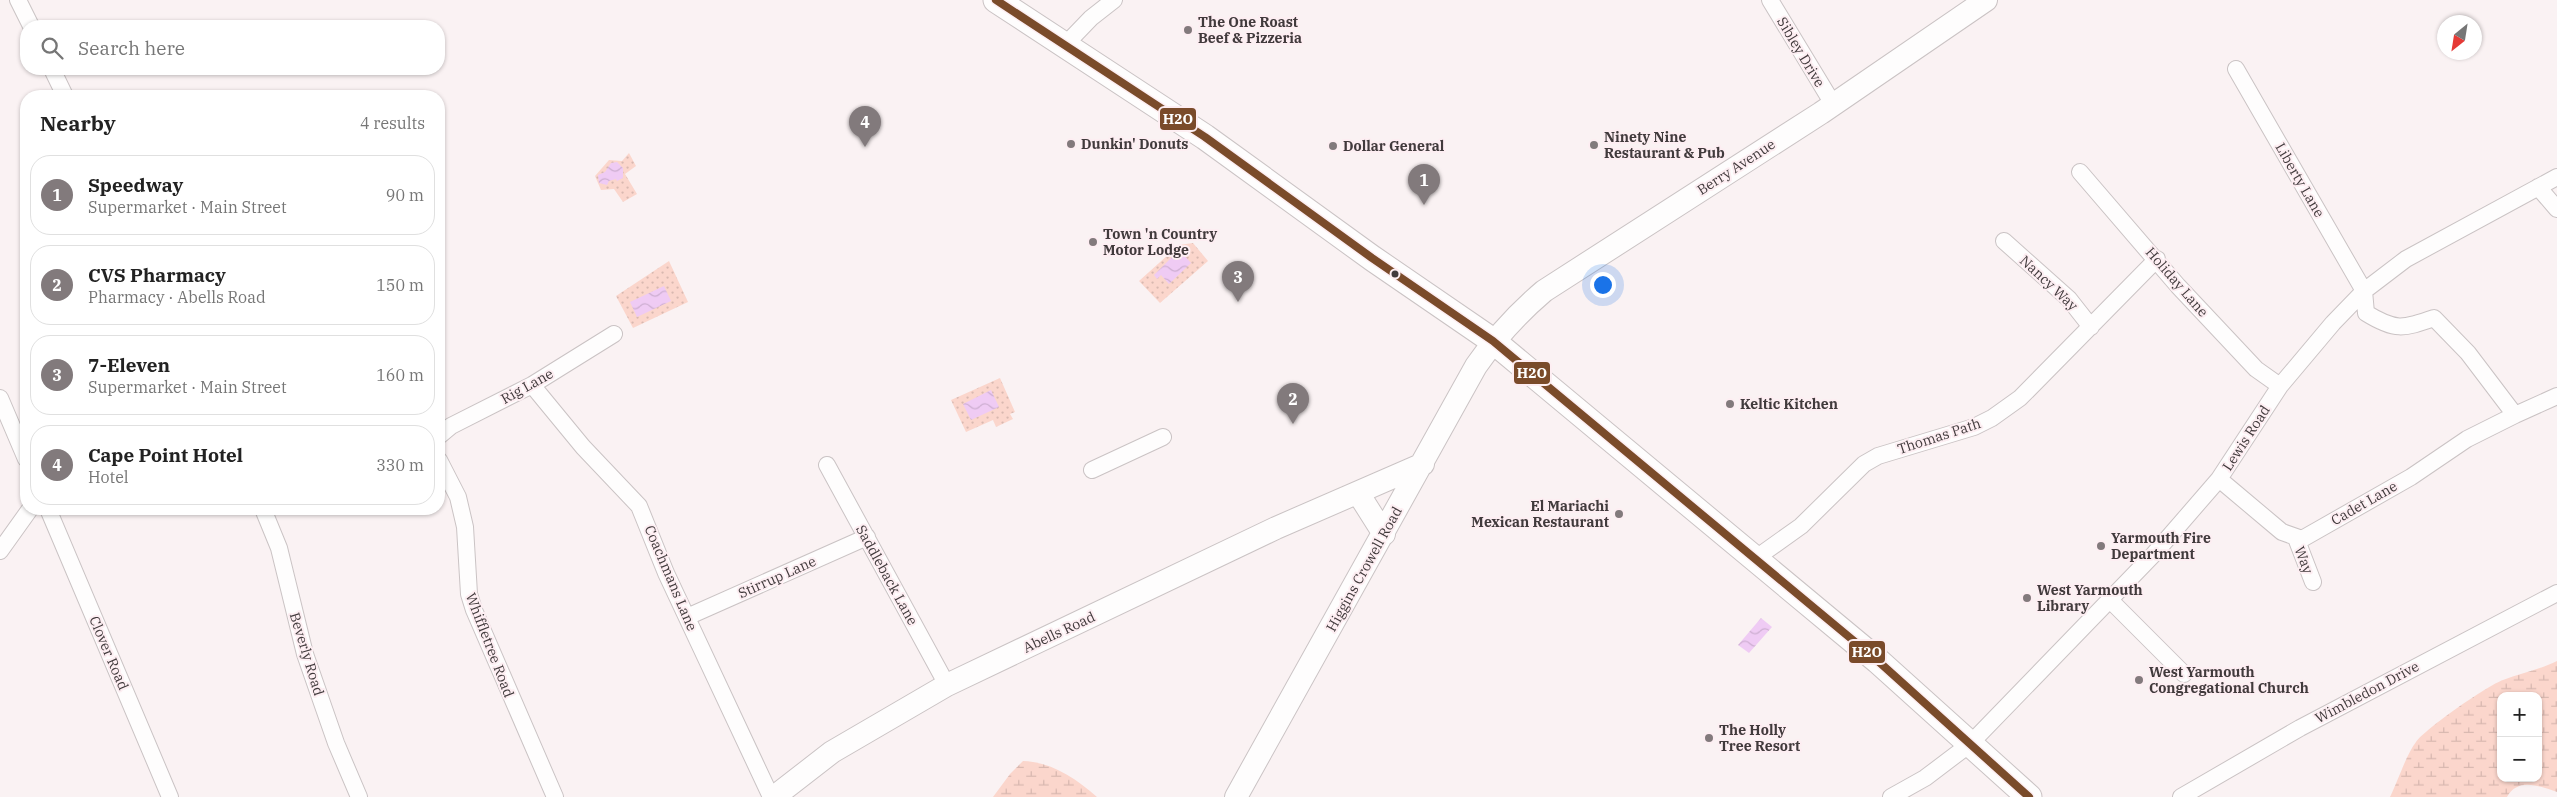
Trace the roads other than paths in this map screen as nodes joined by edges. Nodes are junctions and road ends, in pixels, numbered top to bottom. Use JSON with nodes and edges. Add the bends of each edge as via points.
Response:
{"nodes":[{"id":1,"x":18,"y":0,"type":"edge"},
{"id":2,"x":996,"y":0,"type":"edge"},
{"id":3,"x":1114,"y":0,"type":"edge"},
{"id":4,"x":1770,"y":0,"type":"edge"},
{"id":5,"x":1986,"y":0,"type":"edge"},
{"id":6,"x":28,"y":20,"type":"edge"},
{"id":7,"x":1066,"y":45,"type":"junction"},
{"id":8,"x":2236,"y":69,"type":"dead end"},
{"id":9,"x":55,"y":75,"type":"edge"},
{"id":10,"x":62,"y":90,"type":"edge"},
{"id":11,"x":1833,"y":104,"type":"junction"},
{"id":12,"x":2080,"y":172,"type":"dead end"},
{"id":13,"x":2557,"y":177,"type":"edge"},
{"id":14,"x":2538,"y":187,"type":"junction"},
{"id":15,"x":2557,"y":209,"type":"edge"},
{"id":16,"x":2004,"y":241,"type":"dead end"},
{"id":17,"x":2157,"y":259,"type":"junction"},
{"id":18,"x":2364,"y":291,"type":"junction"},
{"id":19,"x":2091,"y":327,"type":"junction"},
{"id":20,"x":614,"y":334,"type":"dead end"},
{"id":21,"x":1493,"y":341,"type":"junction"},
{"id":22,"x":532,"y":386,"type":"junction"},
{"id":23,"x":2280,"y":386,"type":"junction"},
{"id":24,"x":2557,"y":396,"type":"edge"},
{"id":25,"x":0,"y":398,"type":"edge"},
{"id":26,"x":2515,"y":416,"type":"junction"},
{"id":27,"x":445,"y":431,"type":"edge"},
{"id":28,"x":1163,"y":437,"type":"dead end"},
{"id":29,"x":20,"y":445,"type":"edge"},
{"id":30,"x":1423,"y":464,"type":"junction"},
{"id":31,"x":827,"y":465,"type":"dead end"},
{"id":32,"x":1092,"y":470,"type":"dead end"},
{"id":33,"x":445,"y":472,"type":"edge"},
{"id":34,"x":2219,"y":479,"type":"junction"},
{"id":35,"x":1358,"y":493,"type":"junction"},
{"id":36,"x":26,"y":515,"type":"edge"},
{"id":37,"x":51,"y":515,"type":"edge"},
{"id":38,"x":265,"y":515,"type":"edge"},
{"id":39,"x":1384,"y":534,"type":"junction"},
{"id":40,"x":867,"y":537,"type":"junction"},
{"id":41,"x":2296,"y":538,"type":"junction"},
{"id":42,"x":0,"y":551,"type":"edge"},
{"id":43,"x":1756,"y":558,"type":"junction"},
{"id":44,"x":2313,"y":582,"type":"dead end"},
{"id":45,"x":2557,"y":593,"type":"edge"},
{"id":46,"x":2109,"y":599,"type":"junction"},
{"id":47,"x":687,"y":617,"type":"junction"},
{"id":48,"x":2184,"y":674,"type":"dead end"},
{"id":49,"x":947,"y":685,"type":"junction"},
{"id":50,"x":1970,"y":744,"type":"junction"},
{"id":51,"x":170,"y":797,"type":"edge"},
{"id":52,"x":359,"y":797,"type":"edge"},
{"id":53,"x":555,"y":797,"type":"edge"},
{"id":54,"x":773,"y":797,"type":"edge"},
{"id":55,"x":1236,"y":797,"type":"edge"},
{"id":56,"x":1891,"y":797,"type":"edge"},
{"id":57,"x":2029,"y":797,"type":"edge"},
{"id":58,"x":2181,"y":797,"type":"edge"}],
"edges":[{"from":1,"to":6,"type":"street"},
{"from":2,"to":7,"type":"main road"},
{"from":3,"to":7,"type":"street","via":[[1090,18]]},
{"from":4,"to":11,"type":"street","name":"Sibley Drive"},
{"from":5,"to":11,"type":"street","name":"Berry Avenue"},
{"from":7,"to":21,"type":"main road","via":[[1207,139]]},
{"from":8,"to":18,"type":"street","name":"Liberty Lane"},
{"from":9,"to":10,"type":"street"},
{"from":11,"to":21,"type":"street","name":"Berry Avenue","via":[[1544,291],[1519,312]]},
{"from":12,"to":17,"type":"street","name":"Holiday Lane"},
{"from":13,"to":14,"type":"street","name":"Lewis Road"},
{"from":14,"to":15,"type":"street"},
{"from":14,"to":18,"type":"street","name":"Lewis Road","via":[[2406,259]]},
{"from":16,"to":19,"type":"street","name":"Nancy Way","via":[[2069,299]]},
{"from":17,"to":19,"type":"street","name":"Thomas Path"},
{"from":17,"to":23,"type":"street","name":"Holiday Lane","via":[[2256,369]]},
{"from":18,"to":23,"type":"street","name":"Lewis Road"},
{"from":18,"to":26,"type":"street","via":[[2366,313],[2385,325],[2405,328],[2434,318],[2468,353]]},
{"from":19,"to":43,"type":"street","name":"Thomas Path","via":[[2020,398],[1992,418],[1974,427],[1878,456],[1852,475],[1801,526]]},
{"from":20,"to":22,"type":"street","name":"Rig Lane"},
{"from":21,"to":30,"type":"street","name":"Higgins Crowell Road"},
{"from":21,"to":43,"type":"main road"},
{"from":22,"to":27,"type":"street","name":"Rig Lane"},
{"from":22,"to":47,"type":"street","name":"Coachmans Lane","via":[[583,447],[639,506]]},
{"from":23,"to":34,"type":"street","name":"Lewis Road"},
{"from":24,"to":26,"type":"street","name":"Cadet Lane"},
{"from":25,"to":29,"type":"street"},
{"from":26,"to":41,"type":"street","name":"Cadet Lane","via":[[2467,439],[2410,477],[2302,539]]},
{"from":28,"to":32,"type":"street"},
{"from":30,"to":35,"type":"street","name":"Abells Road"},
{"from":30,"to":39,"type":"street","name":"Higgins Crowell Road"},
{"from":31,"to":40,"type":"street","name":"Saddleback Lane"},
{"from":33,"to":53,"type":"street","name":"Whiffletree Road","via":[[458,497],[464,527],[469,594],[474,610]]},
{"from":34,"to":41,"type":"street","via":[[2282,532]]},
{"from":34,"to":46,"type":"street","name":"Lewis Road","via":[[2154,554]]},
{"from":35,"to":39,"type":"street"},
{"from":35,"to":49,"type":"street","name":"Abells Road","via":[[1276,528]]},
{"from":36,"to":42,"type":"street"},
{"from":37,"to":51,"type":"street","name":"Clover Road"},
{"from":38,"to":52,"type":"street","name":"Beverly Road","via":[[279,548],[305,654]]},
{"from":39,"to":55,"type":"street","name":"Higgins Crowell Road"},
{"from":40,"to":47,"type":"street","name":"Stirrup Lane"},
{"from":40,"to":49,"type":"street","name":"Saddleback Lane"},
{"from":41,"to":44,"type":"street","name":"Way"},
{"from":43,"to":50,"type":"main road"},
{"from":45,"to":58,"type":"street","name":"Wimbledon Drive","via":[[2309,723]]},
{"from":46,"to":48,"type":"street"},
{"from":46,"to":50,"type":"street","name":"Lewis Road"},
{"from":47,"to":54,"type":"street","name":"Coachmans Lane"},
{"from":49,"to":54,"type":"street","name":"Abells Road","via":[[832,752]]},
{"from":50,"to":56,"type":"street","name":"Lewis Road","via":[[1925,778]]},
{"from":50,"to":57,"type":"main road"}]}
